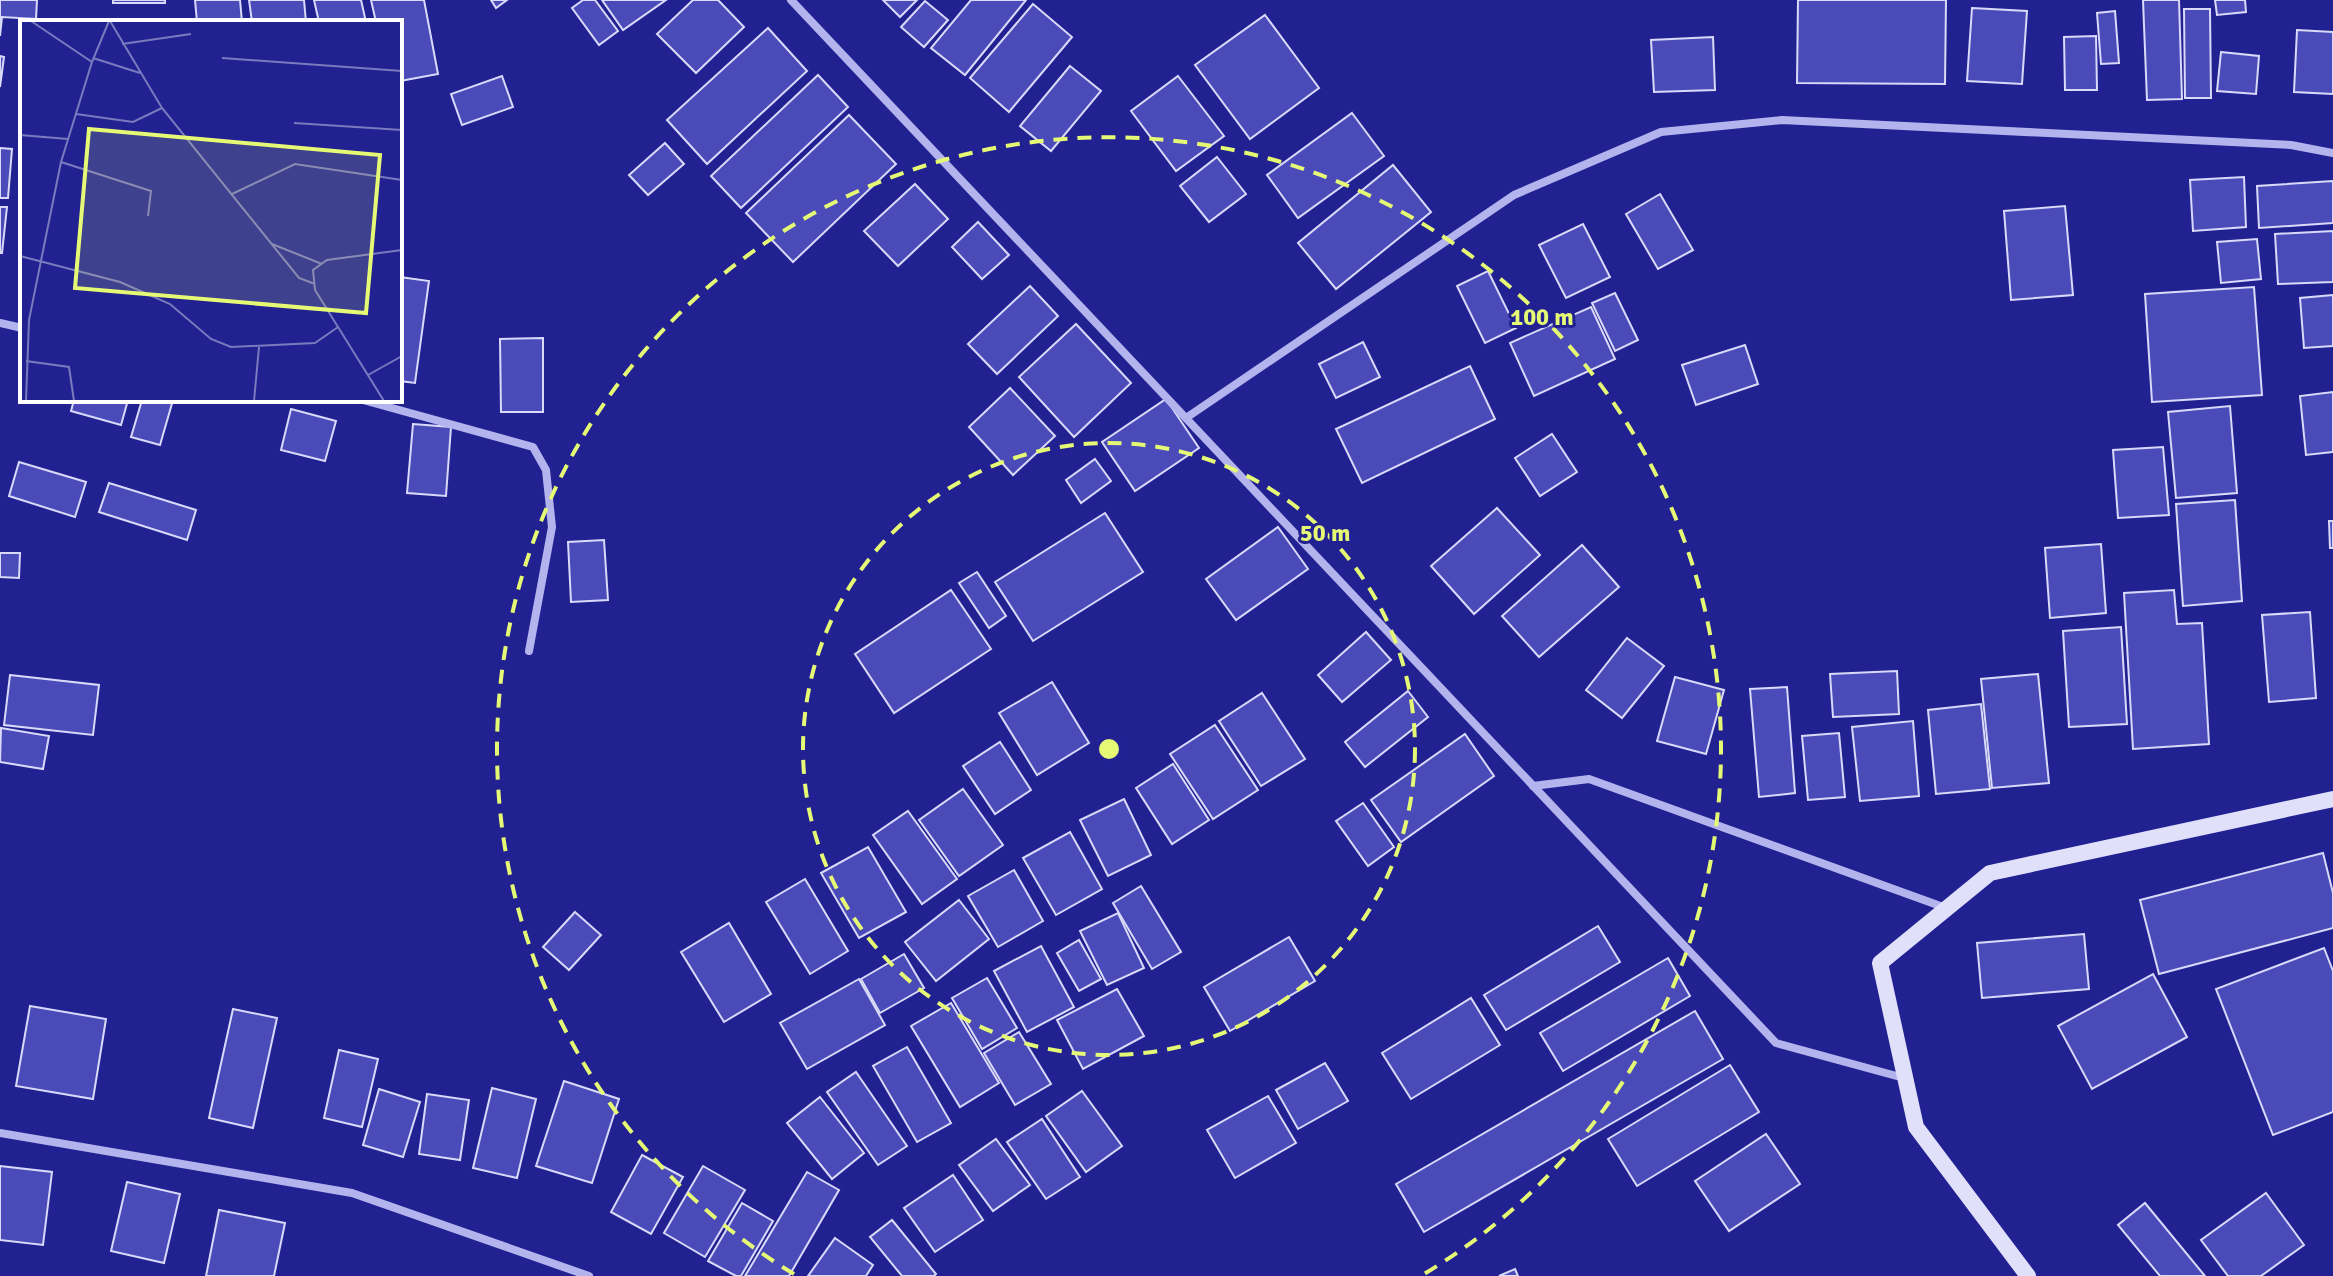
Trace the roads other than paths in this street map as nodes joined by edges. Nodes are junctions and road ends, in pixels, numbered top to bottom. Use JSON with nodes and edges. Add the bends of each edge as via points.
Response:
{"nodes":[{"id":1,"x":791,"y":0,"type":"edge"},
{"id":2,"x":2333,"y":153,"type":"edge"},
{"id":3,"x":0,"y":323,"type":"edge"},
{"id":4,"x":20,"y":328,"type":"edge"},
{"id":5,"x":370,"y":402,"type":"edge"},
{"id":6,"x":1186,"y":418,"type":"junction"},
{"id":7,"x":529,"y":651,"type":"dead end"},
{"id":8,"x":1533,"y":786,"type":"junction"},
{"id":9,"x":2333,"y":799,"type":"edge"},
{"id":10,"x":1946,"y":909,"type":"junction"},
{"id":11,"x":1905,"y":1079,"type":"junction"},
{"id":12,"x":0,"y":1133,"type":"edge"},
{"id":13,"x":589,"y":1276,"type":"edge"},
{"id":14,"x":2028,"y":1276,"type":"edge"}],
"edges":[{"from":1,"to":6,"type":"street"},
{"from":2,"to":6,"type":"street","via":[[2291,145],[1782,120],[1661,132],[1514,195]]},
{"from":3,"to":4,"type":"street"},
{"from":5,"to":7,"type":"street","via":[[533,447],[546,470],[552,527]]},
{"from":6,"to":8,"type":"street"},
{"from":8,"to":10,"type":"street","via":[[1589,779]]},
{"from":8,"to":11,"type":"street","via":[[1776,1043]]},
{"from":9,"to":10,"type":"main road","via":[[1990,873]]},
{"from":10,"to":11,"type":"main road","via":[[1880,963]]},
{"from":11,"to":14,"type":"main road","via":[[1916,1127]]},
{"from":12,"to":13,"type":"street","via":[[352,1193]]}]}
